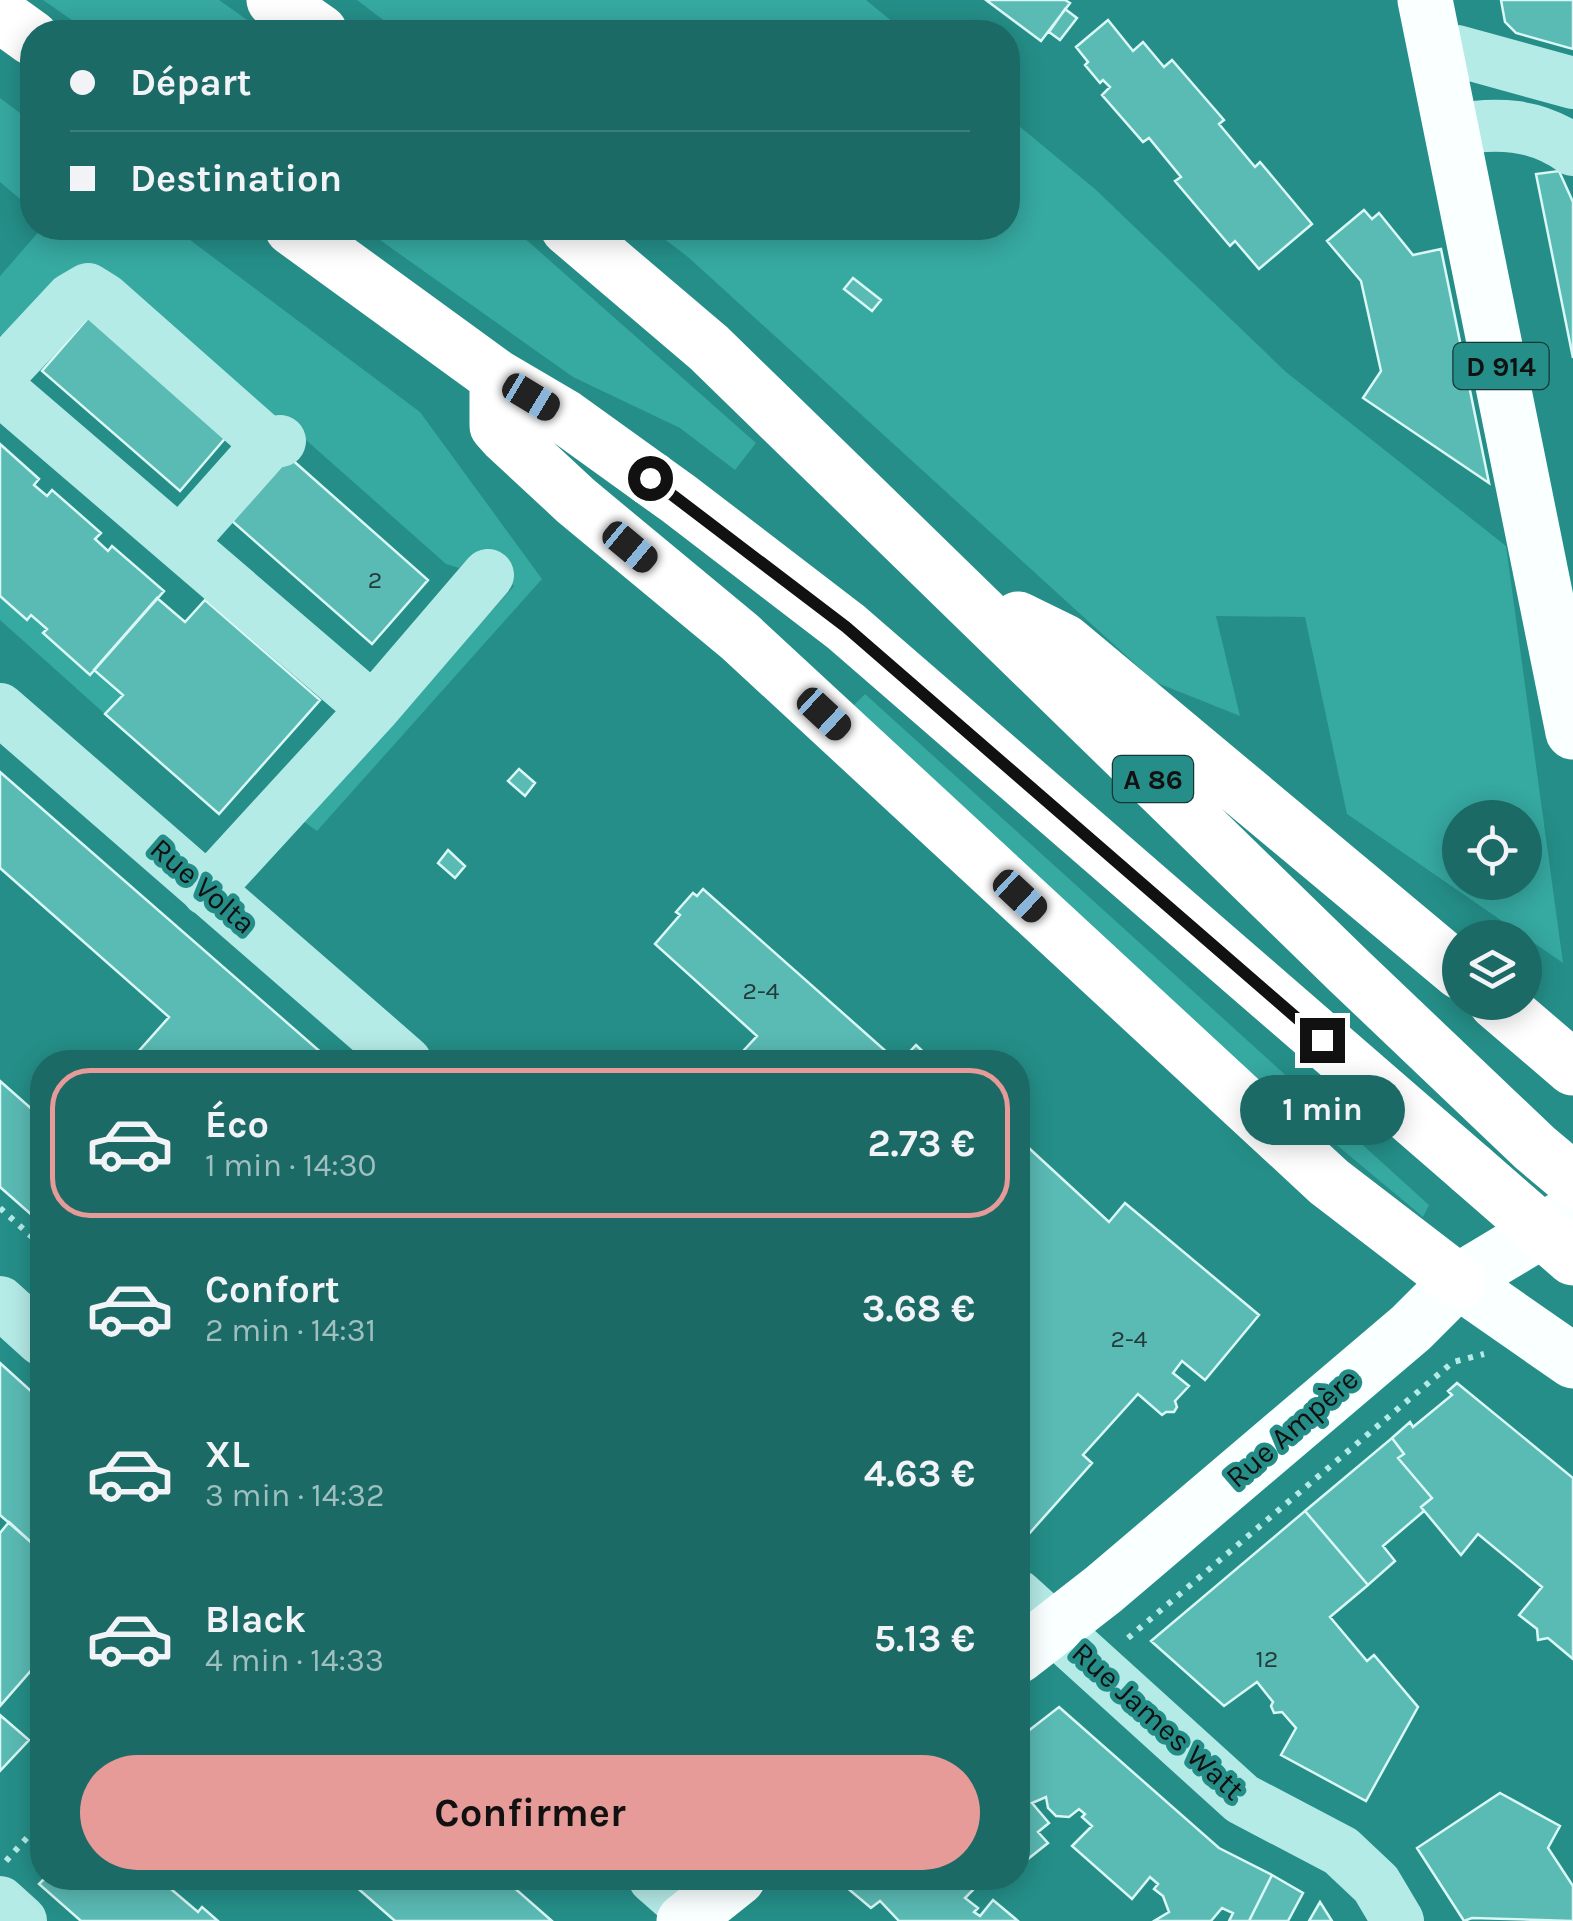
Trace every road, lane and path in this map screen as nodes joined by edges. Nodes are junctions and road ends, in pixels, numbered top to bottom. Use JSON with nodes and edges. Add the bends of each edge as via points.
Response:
{"nodes":[{"id":1,"x":274,"y":0,"type":"edge"},
{"id":2,"x":1425,"y":0,"type":"edge"},
{"id":3,"x":303,"y":20,"type":"edge"},
{"id":4,"x":1452,"y":25,"type":"edge"},
{"id":5,"x":1573,"y":82,"type":"edge"},
{"id":6,"x":1465,"y":128,"type":"junction"},
{"id":7,"x":1573,"y":150,"type":"edge"},
{"id":8,"x":309,"y":240,"type":"edge"},
{"id":9,"x":582,"y":240,"type":"edge"},
{"id":10,"x":0,"y":375,"type":"edge"},
{"id":11,"x":498,"y":377,"type":"junction"},
{"id":12,"x":0,"y":389,"type":"edge"},
{"id":13,"x":1526,"y":424,"type":"junction"},
{"id":14,"x":180,"y":543,"type":"junction"},
{"id":15,"x":488,"y":575,"type":"dead end"},
{"id":16,"x":958,"y":588,"type":"junction"},
{"id":17,"x":1573,"y":594,"type":"edge"},
{"id":18,"x":0,"y":709,"type":"edge"},
{"id":19,"x":373,"y":709,"type":"junction"},
{"id":20,"x":1573,"y":732,"type":"edge"},
{"id":21,"x":207,"y":890,"type":"junction"},
{"id":22,"x":1442,"y":957,"type":"edge"},
{"id":23,"x":1517,"y":1020,"type":"edge"},
{"id":24,"x":392,"y":1050,"type":"edge"},
{"id":25,"x":1573,"y":1068,"type":"edge"},
{"id":26,"x":1573,"y":1180,"type":"edge"},
{"id":27,"x":0,"y":1208,"type":"edge"},
{"id":28,"x":1573,"y":1212,"type":"edge"},
{"id":29,"x":30,"y":1235,"type":"edge"},
{"id":30,"x":1573,"y":1258,"type":"edge"},
{"id":31,"x":1458,"y":1281,"type":"junction"},
{"id":32,"x":0,"y":1302,"type":"edge"},
{"id":33,"x":30,"y":1329,"type":"edge"},
{"id":34,"x":1492,"y":1352,"type":"dead end"},
{"id":35,"x":1573,"y":1362,"type":"edge"},
{"id":36,"x":1030,"y":1627,"type":"edge"},
{"id":37,"x":1140,"y":1653,"type":"dead end"},
{"id":38,"x":30,"y":1834,"type":"edge"},
{"id":39,"x":0,"y":1867,"type":"edge"},
{"id":40,"x":665,"y":1890,"type":"edge"},
{"id":41,"x":723,"y":1890,"type":"edge"},
{"id":42,"x":0,"y":1902,"type":"edge"},
{"id":43,"x":689,"y":1917,"type":"edge"},
{"id":44,"x":21,"y":1921,"type":"edge"},
{"id":45,"x":1398,"y":1921,"type":"edge"}],
"edges":[{"from":1,"to":3,"type":"highway"},
{"from":2,"to":6,"type":"main road","number":"D 914"},
{"from":4,"to":5,"type":"street"},
{"from":4,"to":6,"type":"main road","number":"D 914"},
{"from":6,"to":7,"type":"street","via":[[1538,130]]},
{"from":6,"to":13,"type":"main road","number":"D 914"},
{"from":8,"to":11,"type":"highway","number":"A 86"},
{"from":9,"to":16,"type":"highway","number":"A 86","via":[[709,348]]},
{"from":10,"to":14,"type":"street","via":[[88,289],[274,443]]},
{"from":11,"to":30,"type":"highway","number":"A 86","bridge":true,"via":[[564,417],[846,627]]},
{"from":11,"to":31,"type":"highway","via":[[496,426],[576,502],[740,638],[1329,1182]]},
{"from":12,"to":14,"type":"street"},
{"from":13,"to":17,"type":"main road","number":"D 914"},
{"from":13,"to":20,"type":"main road","number":"D 914"},
{"from":14,"to":19,"type":"street"},
{"from":15,"to":19,"type":"street"},
{"from":16,"to":22,"type":"highway","via":[[1065,642]]},
{"from":16,"to":26,"type":"highway","number":"A 86"},
{"from":18,"to":21,"type":"street","name":"Rue Volta"},
{"from":19,"to":21,"type":"street"},
{"from":21,"to":24,"type":"street","name":"Rue Volta"},
{"from":23,"to":25,"type":"highway"},
{"from":27,"to":29,"type":"path"},
{"from":28,"to":31,"type":"main road","name":"Rue Ampère"},
{"from":31,"to":35,"type":"main road"},
{"from":31,"to":36,"type":"main road","name":"Rue Ampère","via":[[1411,1328]]},
{"from":32,"to":33,"type":"street"},
{"from":34,"to":37,"type":"path","via":[[1453,1362],[1126,1640]]},
{"from":36,"to":45,"type":"street","name":"Rue James Watt","via":[[1242,1799],[1341,1851],[1376,1884]]},
{"from":38,"to":39,"type":"path"},
{"from":40,"to":43,"type":"street"},
{"from":41,"to":43,"type":"main road"},
{"from":42,"to":44,"type":"street"}]}
